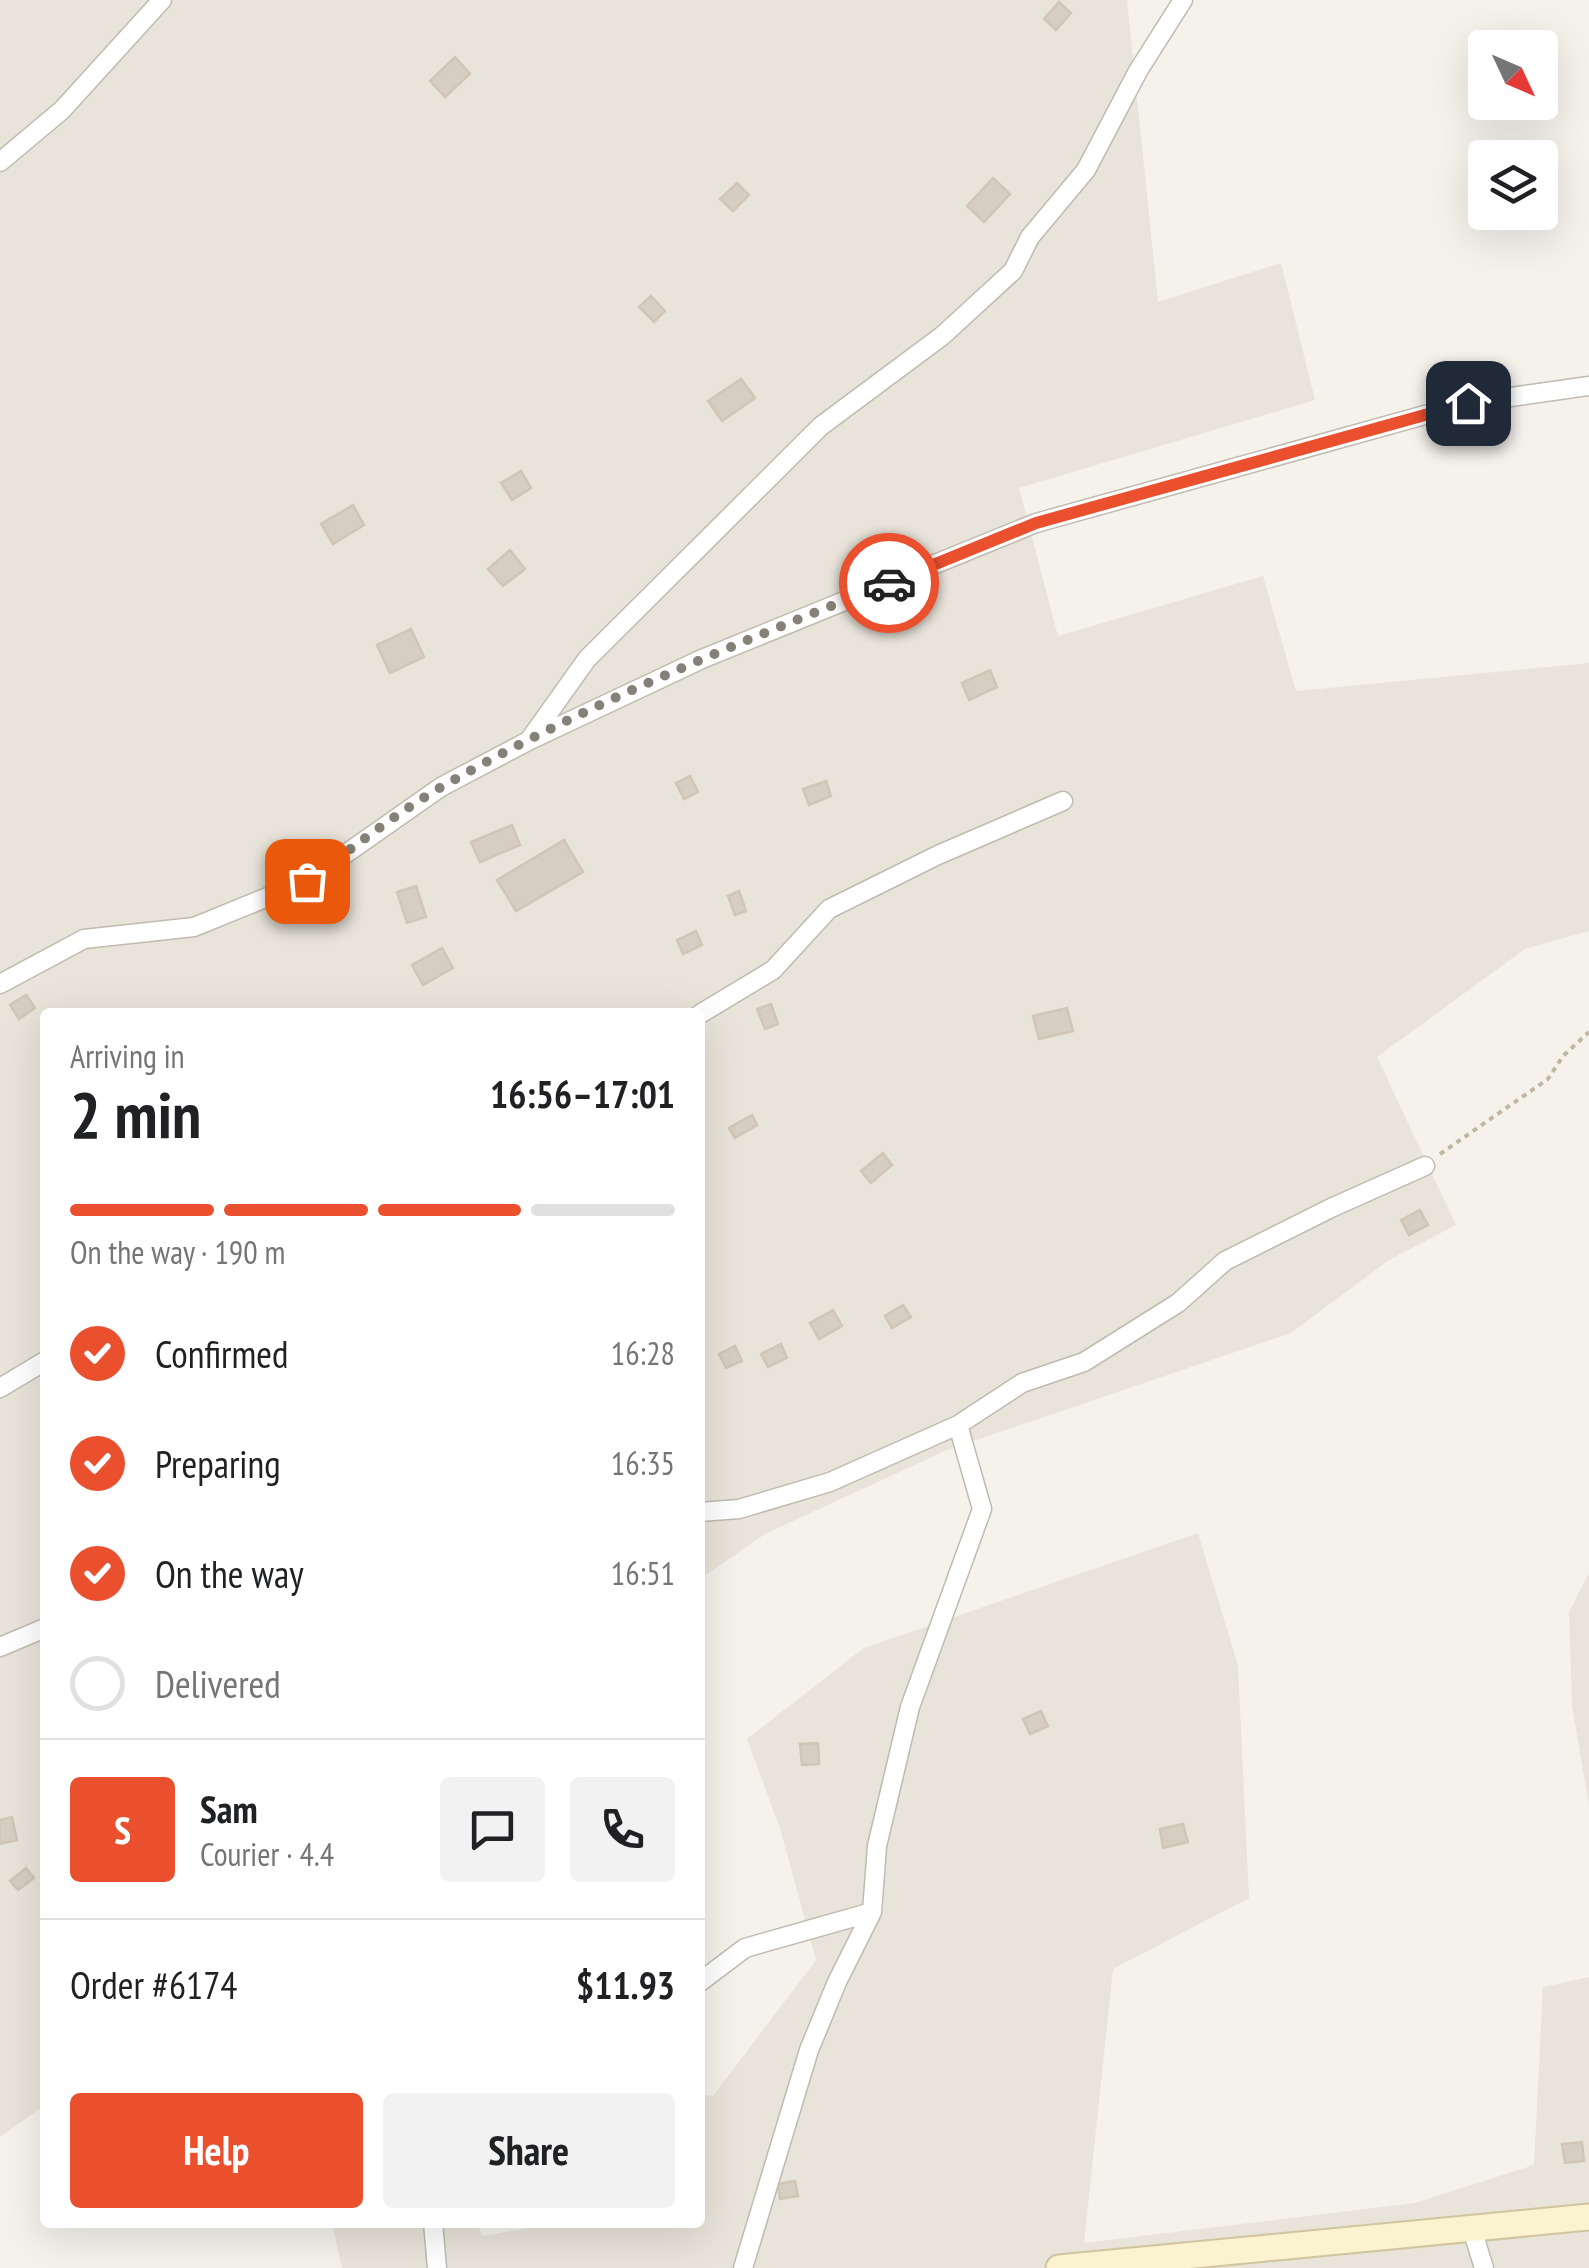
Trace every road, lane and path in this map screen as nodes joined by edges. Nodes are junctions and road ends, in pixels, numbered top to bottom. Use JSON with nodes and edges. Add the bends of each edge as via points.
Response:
{"nodes":[{"id":1,"x":162,"y":0,"type":"edge"},
{"id":2,"x":1183,"y":0,"type":"edge"},
{"id":3,"x":0,"y":162,"type":"edge"},
{"id":4,"x":1589,"y":386,"type":"edge"},
{"id":5,"x":530,"y":740,"type":"junction"},
{"id":6,"x":1063,"y":801,"type":"dead end"},
{"id":7,"x":0,"y":984,"type":"edge"},
{"id":8,"x":705,"y":1011,"type":"edge"},
{"id":9,"x":1589,"y":1032,"type":"edge"},
{"id":10,"x":1425,"y":1166,"type":"joint"},
{"id":11,"x":40,"y":1364,"type":"edge"},
{"id":12,"x":0,"y":1388,"type":"edge"},
{"id":13,"x":958,"y":1426,"type":"junction"},
{"id":14,"x":705,"y":1512,"type":"edge"},
{"id":15,"x":40,"y":1630,"type":"edge"},
{"id":16,"x":0,"y":1647,"type":"edge"},
{"id":17,"x":872,"y":1912,"type":"junction"},
{"id":18,"x":705,"y":1978,"type":"edge"},
{"id":19,"x":1589,"y":2216,"type":"edge"},
{"id":20,"x":1471,"y":2226,"type":"junction"},
{"id":21,"x":434,"y":2228,"type":"edge"},
{"id":22,"x":437,"y":2268,"type":"edge"},
{"id":23,"x":744,"y":2268,"type":"edge"},
{"id":24,"x":1059,"y":2268,"type":"edge"},
{"id":25,"x":1484,"y":2268,"type":"edge"}],
"edges":[{"from":1,"to":3,"type":"street","via":[[62,110]]},
{"from":2,"to":5,"type":"street","via":[[1086,170],[1030,237],[1013,271],[942,336],[821,426],[586,659]]},
{"from":4,"to":5,"type":"street","via":[[1468,403],[1036,523],[702,659]]},
{"from":5,"to":7,"type":"street","via":[[441,786],[307,881],[194,927],[84,940]]},
{"from":6,"to":8,"type":"street","via":[[829,909],[773,970]]},
{"from":9,"to":10,"type":"path","via":[[1548,1080]]},
{"from":10,"to":13,"type":"street","via":[[1225,1261],[1178,1303],[1084,1362],[1022,1383]]},
{"from":11,"to":12,"type":"street"},
{"from":13,"to":14,"type":"street","via":[[830,1482],[739,1509]]},
{"from":13,"to":17,"type":"street","via":[[982,1509],[910,1707],[878,1846]]},
{"from":15,"to":16,"type":"street"},
{"from":17,"to":18,"type":"street","via":[[745,1948]]},
{"from":17,"to":23,"type":"street","via":[[810,2050]]},
{"from":19,"to":20,"type":"main road"},
{"from":20,"to":24,"type":"main road"},
{"from":20,"to":25,"type":"street"},
{"from":21,"to":22,"type":"street"}]}
